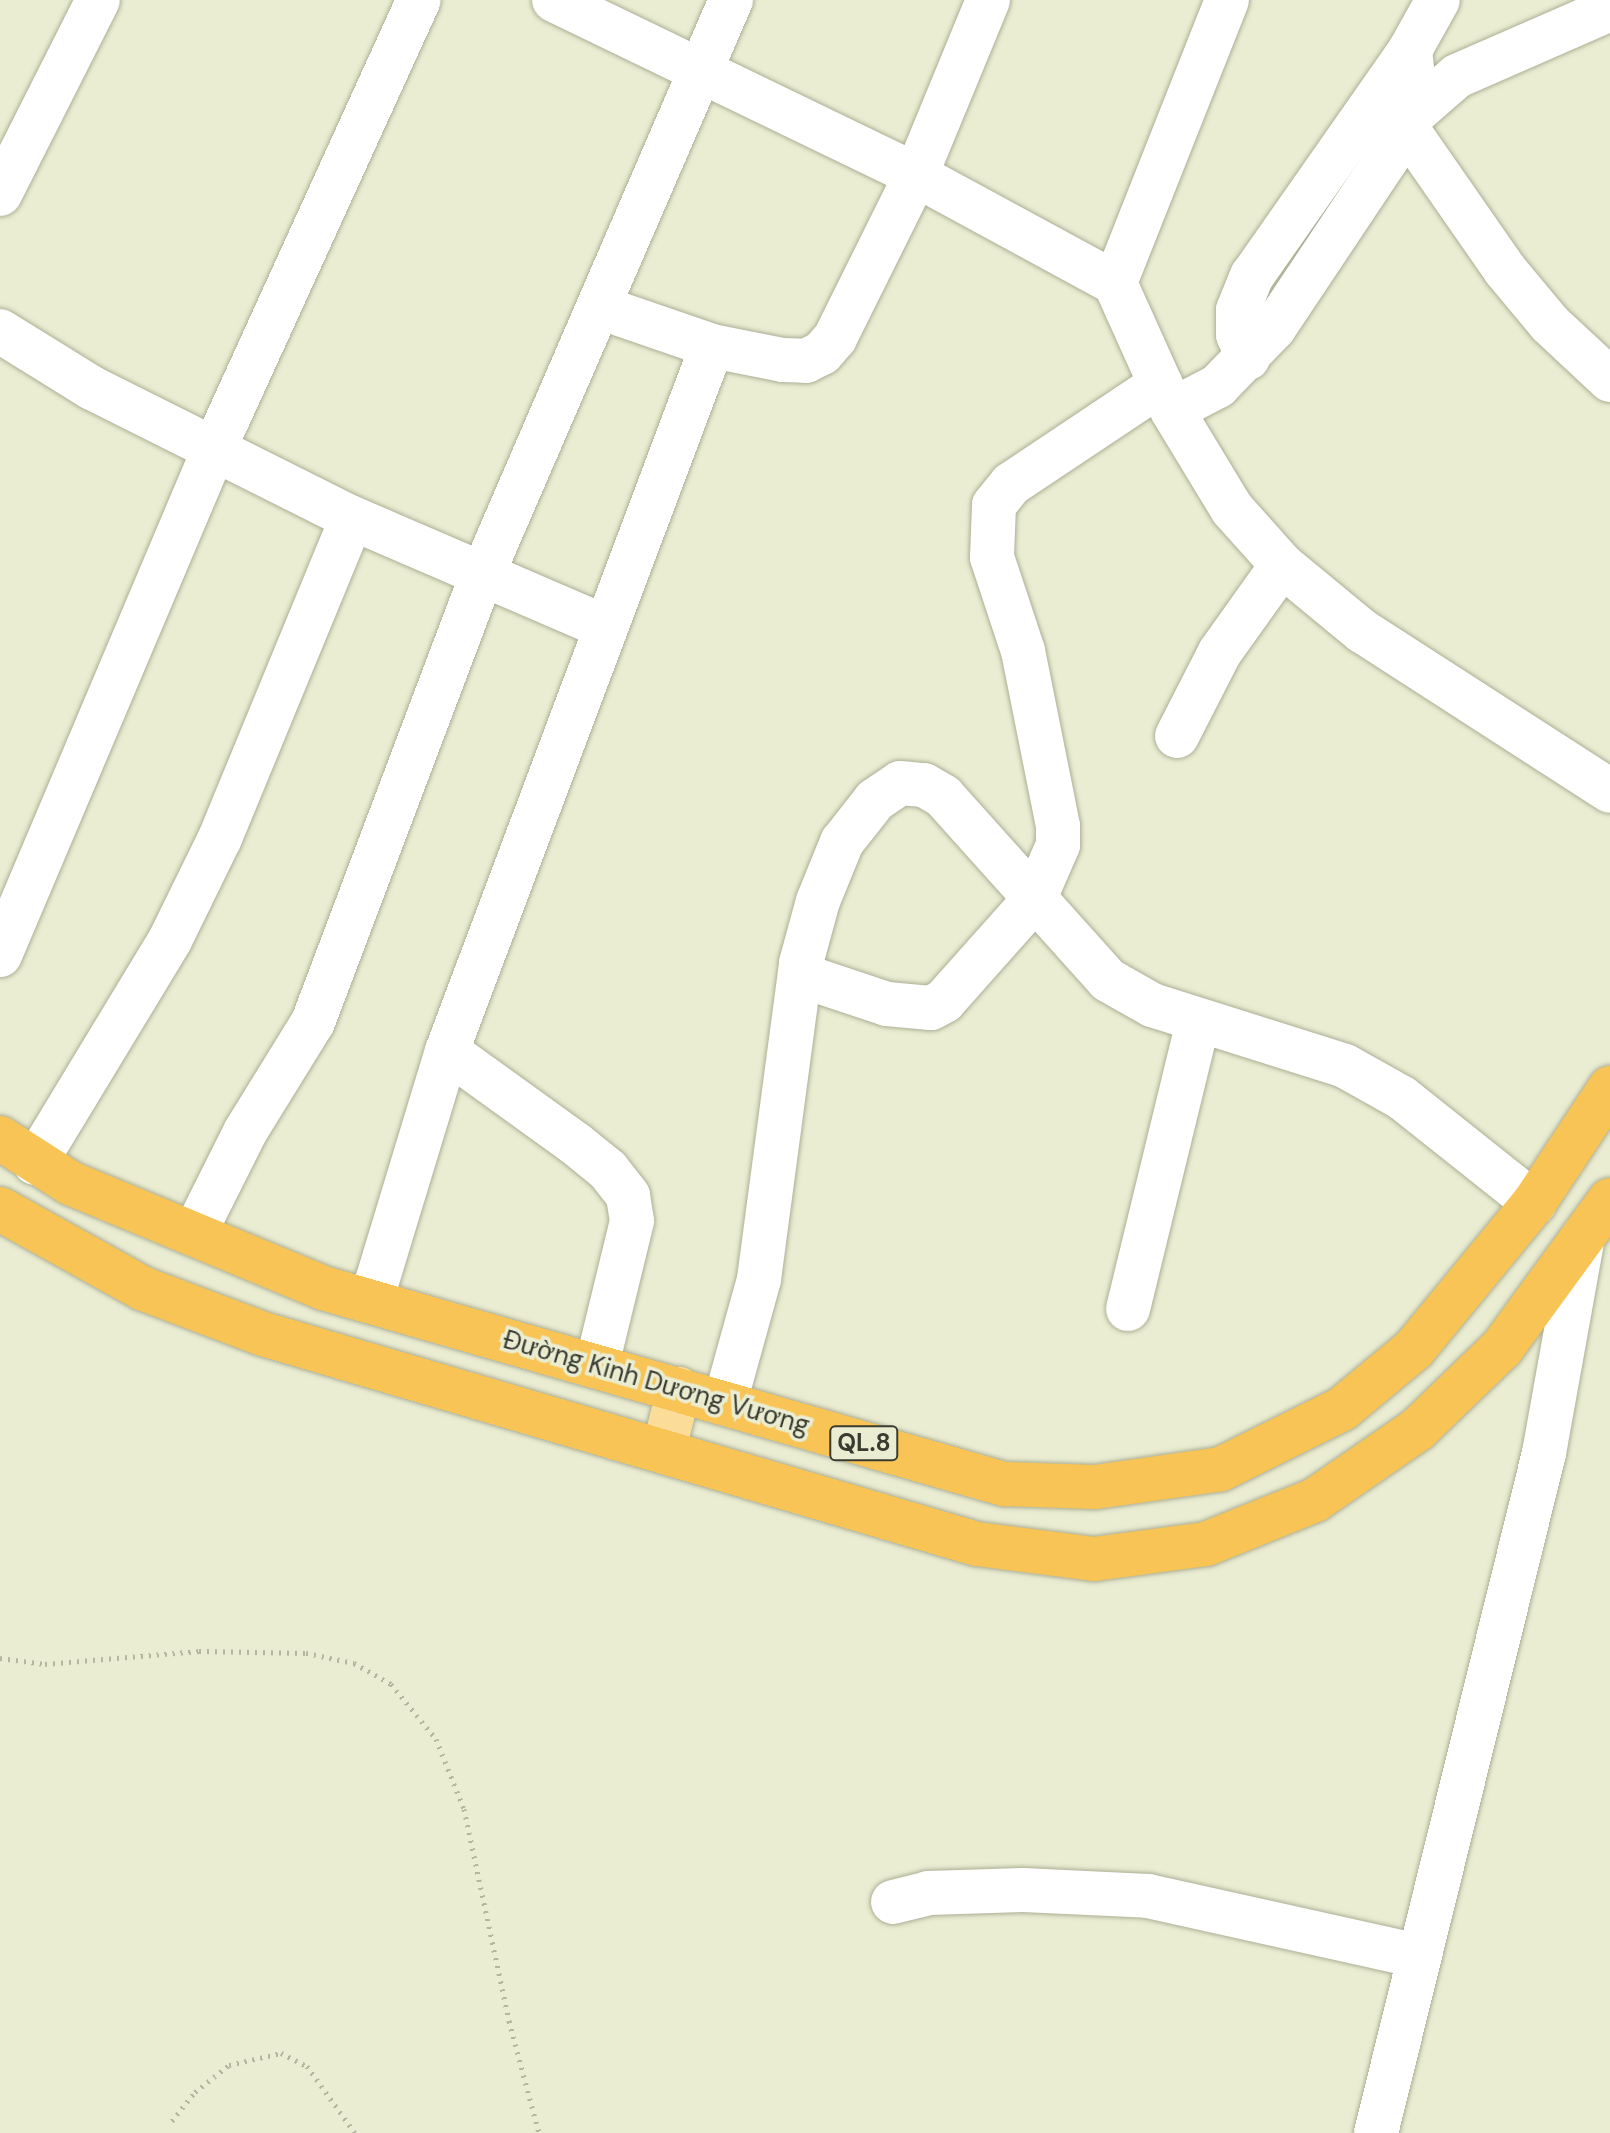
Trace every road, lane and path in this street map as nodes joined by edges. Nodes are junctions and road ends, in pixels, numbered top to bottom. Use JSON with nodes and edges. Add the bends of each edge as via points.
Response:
{"nodes":[{"id":1,"x":98,"y":0,"type":"edge"},
{"id":2,"x":419,"y":0,"type":"edge"},
{"id":3,"x":554,"y":0,"type":"edge"},
{"id":4,"x":731,"y":0,"type":"edge"},
{"id":5,"x":988,"y":0,"type":"edge"},
{"id":6,"x":1227,"y":0,"type":"edge"},
{"id":7,"x":1438,"y":0,"type":"edge"},
{"id":8,"x":1610,"y":9,"type":"edge"},
{"id":9,"x":1410,"y":50,"type":"junction"},
{"id":10,"x":703,"y":69,"type":"junction"},
{"id":11,"x":1408,"y":122,"type":"junction"},
{"id":12,"x":916,"y":175,"type":"junction"},
{"id":13,"x":0,"y":194,"type":"edge"},
{"id":14,"x":1115,"y":283,"type":"junction"},
{"id":15,"x":599,"y":307,"type":"junction"},
{"id":16,"x":0,"y":331,"type":"edge"},
{"id":17,"x":712,"y":346,"type":"junction"},
{"id":18,"x":1248,"y":358,"type":"junction"},
{"id":19,"x":1610,"y":380,"type":"edge"},
{"id":20,"x":1166,"y":397,"type":"junction"},
{"id":21,"x":215,"y":447,"type":"junction"},
{"id":22,"x":352,"y":518,"type":"junction"},
{"id":23,"x":1282,"y":565,"type":"junction"},
{"id":24,"x":481,"y":578,"type":"junction"},
{"id":25,"x":605,"y":627,"type":"junction"},
{"id":26,"x":1177,"y":736,"type":"dead end"},
{"id":27,"x":1610,"y":791,"type":"edge"},
{"id":28,"x":1034,"y":900,"type":"junction"},
{"id":29,"x":0,"y":955,"type":"edge"},
{"id":30,"x":800,"y":975,"type":"junction"},
{"id":31,"x":1198,"y":1022,"type":"junction"},
{"id":32,"x":447,"y":1051,"type":"junction"},
{"id":33,"x":1610,"y":1088,"type":"edge"},
{"id":34,"x":0,"y":1138,"type":"edge"},
{"id":35,"x":35,"y":1163,"type":"junction"},
{"id":36,"x":1610,"y":1200,"type":"edge"},
{"id":37,"x":1534,"y":1203,"type":"junction"},
{"id":38,"x":0,"y":1209,"type":"edge"},
{"id":39,"x":194,"y":1234,"type":"junction"},
{"id":40,"x":1583,"y":1237,"type":"junction"},
{"id":41,"x":371,"y":1301,"type":"junction"},
{"id":42,"x":1128,"y":1309,"type":"dead end"},
{"id":43,"x":597,"y":1365,"type":"junction"},
{"id":44,"x":679,"y":1389,"type":"junction"},
{"id":45,"x":725,"y":1402,"type":"junction"},
{"id":46,"x":664,"y":1449,"type":"junction"},
{"id":47,"x":0,"y":1658,"type":"edge"},
{"id":48,"x":893,"y":1902,"type":"dead end"},
{"id":49,"x":1419,"y":1956,"type":"junction"},
{"id":50,"x":172,"y":2121,"type":"dead end"},
{"id":51,"x":355,"y":2133,"type":"edge"},
{"id":52,"x":539,"y":2133,"type":"edge"},
{"id":53,"x":1376,"y":2133,"type":"edge"}],
"edges":[{"from":1,"to":13,"type":"street"},
{"from":2,"to":21,"type":"street"},
{"from":3,"to":10,"type":"street"},
{"from":4,"to":10,"type":"street"},
{"from":5,"to":12,"type":"street"},
{"from":6,"to":14,"type":"street"},
{"from":7,"to":9,"type":"street"},
{"from":8,"to":11,"type":"street","via":[[1457,76]]},
{"from":9,"to":11,"type":"street","via":[[1416,93]]},
{"from":9,"to":18,"type":"street","via":[[1252,276],[1238,310],[1238,335]]},
{"from":10,"to":12,"type":"street"},
{"from":10,"to":15,"type":"street"},
{"from":11,"to":18,"type":"street","via":[[1274,328]]},
{"from":11,"to":19,"type":"street","via":[[1505,270],[1550,324]]},
{"from":12,"to":14,"type":"street"},
{"from":12,"to":17,"type":"street","via":[[835,338],[822,353],[806,361],[783,360]]},
{"from":14,"to":20,"type":"street"},
{"from":15,"to":17,"type":"street"},
{"from":15,"to":24,"type":"street"},
{"from":16,"to":21,"type":"street","via":[[92,388]]},
{"from":17,"to":25,"type":"street"},
{"from":18,"to":20,"type":"street","via":[[1218,386]]},
{"from":20,"to":23,"type":"street","via":[[1232,509]]},
{"from":20,"to":28,"type":"street","via":[[1011,484],[994,505],[989,528],[992,557],[1023,651],[1058,826],[1058,845]]},
{"from":21,"to":22,"type":"street"},
{"from":21,"to":29,"type":"street"},
{"from":22,"to":24,"type":"street"},
{"from":22,"to":35,"type":"street","via":[[220,838],[170,940]]},
{"from":23,"to":26,"type":"street","via":[[1220,652]]},
{"from":23,"to":27,"type":"street","via":[[1362,631]]},
{"from":24,"to":25,"type":"street"},
{"from":24,"to":39,"type":"street","via":[[313,1022],[245,1132]]},
{"from":25,"to":32,"type":"street"},
{"from":28,"to":30,"type":"street","via":[[944,1001],[931,1008],[887,1004]]},
{"from":28,"to":30,"type":"street","via":[[943,796],[924,785],[900,783],[875,800],[842,842],[818,901]]},
{"from":28,"to":31,"type":"street","via":[[1108,980],[1152,1005]]},
{"from":30,"to":45,"type":"street","via":[[759,1279]]},
{"from":31,"to":37,"type":"street","via":[[1345,1066],[1402,1098]]},
{"from":31,"to":42,"type":"street"},
{"from":32,"to":41,"type":"street"},
{"from":32,"to":43,"type":"street","via":[[576,1144],[608,1170],[628,1196],[632,1221]]},
{"from":33,"to":37,"type":"highway","name":"Đường Kinh Dương Vương","number":"QL.8"},
{"from":34,"to":35,"type":"highway","name":"Đường Kinh Dương Vương","number":"QL.8"},
{"from":35,"to":39,"type":"highway","name":"Đường Kinh Dương Vương","number":"QL.8"},
{"from":36,"to":40,"type":"highway","number":"QL.8"},
{"from":37,"to":45,"type":"highway","name":"Đường Kinh Dương Vương","number":"QL.8","via":[[1414,1349],[1342,1409],[1221,1469],[1095,1487],[1004,1484]]},
{"from":38,"to":46,"type":"highway","number":"QL.8","via":[[144,1289],[263,1334]]},
{"from":39,"to":41,"type":"highway","name":"Đường Kinh Dương Vương","number":"QL.8","via":[[323,1288]]},
{"from":40,"to":46,"type":"highway","number":"QL.8","via":[[1502,1348],[1418,1429],[1315,1500],[1206,1544],[1094,1559],[977,1544]]},
{"from":40,"to":49,"type":"street","via":[[1544,1453]]},
{"from":41,"to":43,"type":"highway","name":"Đường Kinh Dương Vương","number":"QL.8"},
{"from":43,"to":44,"type":"highway","name":"Đường Kinh Dương Vương","number":"QL.8"},
{"from":44,"to":45,"type":"highway","name":"Đường Kinh Dương Vương","number":"QL.8"},
{"from":44,"to":46,"type":"main road"},
{"from":47,"to":52,"type":"path","via":[[45,1664],[199,1651],[306,1653],[354,1663],[391,1684],[424,1721],[454,1781]]},
{"from":48,"to":49,"type":"street","via":[[928,1893],[1023,1890],[1148,1896]]},
{"from":49,"to":53,"type":"street"},
{"from":50,"to":51,"type":"path","via":[[195,2092],[229,2065],[281,2053],[307,2066]]}]}
